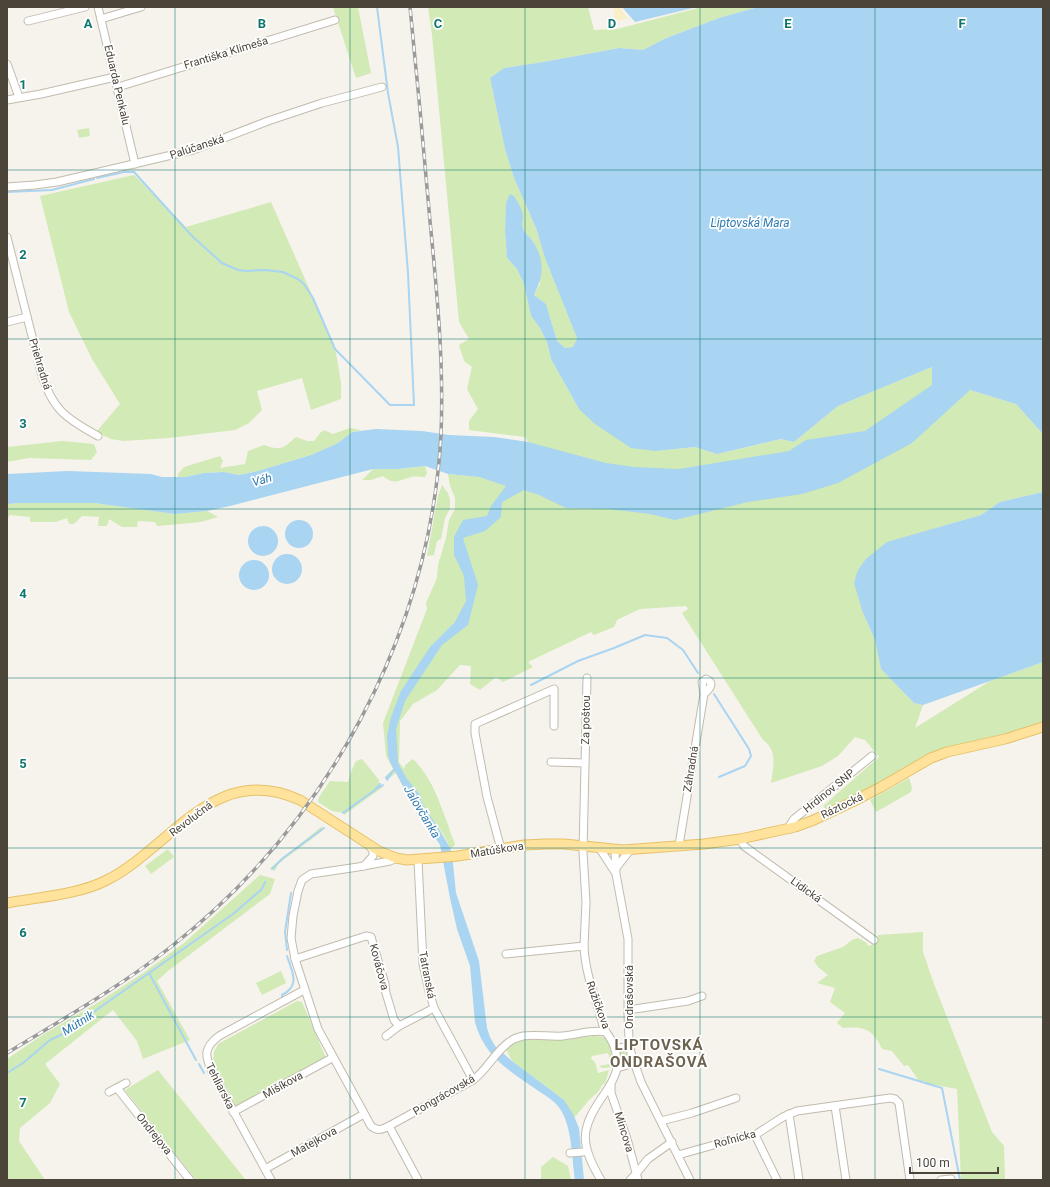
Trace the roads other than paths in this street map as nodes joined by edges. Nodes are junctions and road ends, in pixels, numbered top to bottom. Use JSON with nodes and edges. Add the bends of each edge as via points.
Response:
{"nodes":[{"id":1,"x":85,"y":7,"type":"edge"},
{"id":2,"x":98,"y":7,"type":"edge"},
{"id":3,"x":141,"y":7,"type":"edge"},
{"id":4,"x":101,"y":19,"type":"junction"},
{"id":5,"x":336,"y":20,"type":"dead end"},
{"id":6,"x":28,"y":21,"type":"dead end"},
{"id":7,"x":7,"y":64,"type":"edge"},
{"id":8,"x":115,"y":77,"type":"junction"},
{"id":9,"x":118,"y":87,"type":"junction"},
{"id":10,"x":382,"y":87,"type":"dead end"},
{"id":11,"x":19,"y":97,"type":"junction"},
{"id":12,"x":7,"y":100,"type":"edge"},
{"id":13,"x":135,"y":164,"type":"junction"},
{"id":14,"x":7,"y":187,"type":"edge"},
{"id":15,"x":7,"y":237,"type":"edge"},
{"id":16,"x":27,"y":318,"type":"junction"},
{"id":17,"x":7,"y":322,"type":"edge"},
{"id":18,"x":98,"y":436,"type":"dead end"},
{"id":19,"x":587,"y":678,"type":"dead end"},
{"id":20,"x":704,"y":694,"type":"dead end"},
{"id":21,"x":554,"y":726,"type":"dead end"},
{"id":22,"x":1043,"y":727,"type":"edge"},
{"id":23,"x":872,"y":756,"type":"dead end"},
{"id":24,"x":552,"y":762,"type":"dead end"},
{"id":25,"x":585,"y":763,"type":"junction"},
{"id":26,"x":790,"y":829,"type":"junction"},
{"id":27,"x":740,"y":839,"type":"junction"},
{"id":28,"x":369,"y":845,"type":"junction"},
{"id":29,"x":679,"y":845,"type":"junction"},
{"id":30,"x":584,"y":846,"type":"junction"},
{"id":31,"x":501,"y":849,"type":"junction"},
{"id":32,"x":600,"y":849,"type":"junction"},
{"id":33,"x":615,"y":850,"type":"junction"},
{"id":34,"x":630,"y":850,"type":"junction"},
{"id":35,"x":396,"y":858,"type":"junction"},
{"id":36,"x":418,"y":860,"type":"junction"},
{"id":37,"x":364,"y":866,"type":"junction"},
{"id":38,"x":616,"y":871,"type":"junction"},
{"id":39,"x":7,"y":903,"type":"edge"},
{"id":40,"x":874,"y":940,"type":"dead end"},
{"id":41,"x":584,"y":946,"type":"junction"},
{"id":42,"x":506,"y":954,"type":"dead end"},
{"id":43,"x":295,"y":958,"type":"junction"},
{"id":44,"x":304,"y":990,"type":"junction"},
{"id":45,"x":702,"y":996,"type":"dead end"},
{"id":46,"x":434,"y":1008,"type":"junction"},
{"id":47,"x":628,"y":1010,"type":"junction"},
{"id":48,"x":399,"y":1026,"type":"junction"},
{"id":49,"x":606,"y":1032,"type":"junction"},
{"id":50,"x":386,"y":1036,"type":"dead end"},
{"id":51,"x":630,"y":1046,"type":"junction"},
{"id":52,"x":615,"y":1049,"type":"junction"},
{"id":53,"x":332,"y":1058,"type":"junction"},
{"id":54,"x":634,"y":1063,"type":"junction"},
{"id":55,"x":617,"y":1068,"type":"junction"},
{"id":56,"x":473,"y":1080,"type":"junction"},
{"id":57,"x":126,"y":1083,"type":"dead end"},
{"id":58,"x":611,"y":1085,"type":"junction"},
{"id":59,"x":117,"y":1088,"type":"junction"},
{"id":60,"x":109,"y":1092,"type":"dead end"},
{"id":61,"x":736,"y":1098,"type":"dead end"},
{"id":62,"x":836,"y":1106,"type":"junction"},
{"id":63,"x":233,"y":1112,"type":"junction"},
{"id":64,"x":364,"y":1114,"type":"junction"},
{"id":65,"x":790,"y":1114,"type":"junction"},
{"id":66,"x":661,"y":1121,"type":"junction"},
{"id":67,"x":389,"y":1126,"type":"junction"},
{"id":68,"x":755,"y":1135,"type":"junction"},
{"id":69,"x":672,"y":1142,"type":"junction"},
{"id":70,"x":583,"y":1152,"type":"dead end"},
{"id":71,"x":570,"y":1154,"type":"dead end"},
{"id":72,"x":678,"y":1155,"type":"junction"},
{"id":73,"x":265,"y":1169,"type":"junction"},
{"id":74,"x":637,"y":1177,"type":"edge"},
{"id":75,"x":951,"y":1179,"type":"dead end"},
{"id":76,"x":190,"y":1180,"type":"edge"},
{"id":77,"x":271,"y":1180,"type":"edge"},
{"id":78,"x":418,"y":1180,"type":"edge"},
{"id":79,"x":601,"y":1180,"type":"edge"},
{"id":80,"x":630,"y":1180,"type":"edge"},
{"id":81,"x":690,"y":1180,"type":"edge"},
{"id":82,"x":777,"y":1180,"type":"edge"},
{"id":83,"x":799,"y":1180,"type":"edge"},
{"id":84,"x":846,"y":1180,"type":"edge"},
{"id":85,"x":910,"y":1180,"type":"edge"},
{"id":86,"x":941,"y":1180,"type":"edge"}],
"edges":[{"from":1,"to":6,"type":"street"},
{"from":2,"to":4,"type":"street","name":"Eduarda Penkalu"},
{"from":3,"to":4,"type":"street"},
{"from":4,"to":8,"type":"street","name":"Eduarda Penkalu"},
{"from":5,"to":9,"type":"street","name":"Františka Klimeša"},
{"from":7,"to":11,"type":"street"},
{"from":8,"to":9,"type":"street","name":"Eduarda Penkalu"},
{"from":8,"to":11,"type":"street"},
{"from":9,"to":13,"type":"street","name":"Eduarda Penkalu"},
{"from":10,"to":13,"type":"street","name":"Palúčanská","via":[[268,121],[193,150]]},
{"from":11,"to":12,"type":"street"},
{"from":13,"to":14,"type":"street","name":"Palúčanská","via":[[35,186]]},
{"from":15,"to":16,"type":"street","name":"Priehradná"},
{"from":16,"to":17,"type":"street"},
{"from":16,"to":18,"type":"street","name":"Priehradná","via":[[43,380],[52,400],[69,419]]},
{"from":19,"to":25,"type":"street","name":"Za poštou"},
{"from":20,"to":29,"type":"street","name":"Záhradná"},
{"from":21,"to":31,"type":"street","via":[[554,689],[475,724],[474,733],[487,797]]},
{"from":22,"to":26,"type":"main road","name":"Ráztocká","via":[[931,758],[852,802]]},
{"from":23,"to":26,"type":"street","name":"Hrdinov SNP","via":[[794,819]]},
{"from":24,"to":25,"type":"street"},
{"from":25,"to":30,"type":"street","name":"Za poštou"},
{"from":26,"to":27,"type":"main road","name":"Ráztocká"},
{"from":27,"to":29,"type":"main road","name":"Ráztocká"},
{"from":27,"to":40,"type":"street","name":"Lidická","via":[[744,846]]},
{"from":28,"to":35,"type":"main road","name":"Revolučná"},
{"from":28,"to":37,"type":"street","via":[[373,850],[373,856]]},
{"from":28,"to":39,"type":"main road","name":"Revolučná","via":[[289,795],[262,790],[243,791],[208,804],[138,860],[98,884]]},
{"from":29,"to":34,"type":"main road","name":"Ráztocká"},
{"from":30,"to":31,"type":"main road","name":"Matúškova","via":[[546,844]]},
{"from":30,"to":32,"type":"main road","name":"Matúškova"},
{"from":30,"to":41,"type":"street","name":"Ružičkova"},
{"from":31,"to":36,"type":"main road","name":"Matúškova"},
{"from":32,"to":33,"type":"main road","name":"Matúškova"},
{"from":32,"to":38,"type":"street","name":"Ondrašovská"},
{"from":33,"to":34,"type":"main road","name":"Matúškova"},
{"from":33,"to":38,"type":"street","name":"Ondrašovská"},
{"from":34,"to":38,"type":"street"},
{"from":35,"to":36,"type":"main road","name":"Matúškova"},
{"from":35,"to":37,"type":"street","name":"Matúškova"},
{"from":36,"to":46,"type":"street","name":"Tatranská","via":[[423,964]]},
{"from":37,"to":43,"type":"street","name":"Matúškova","via":[[311,874],[300,883],[291,927]]},
{"from":38,"to":47,"type":"street","name":"Ondrašovská","via":[[628,939]]},
{"from":41,"to":42,"type":"street"},
{"from":41,"to":49,"type":"street","name":"Ružičkova","via":[[586,972]]},
{"from":43,"to":44,"type":"street"},
{"from":43,"to":48,"type":"street","name":"Kováčova","via":[[366,936],[371,937],[394,1020]]},
{"from":44,"to":53,"type":"street"},
{"from":44,"to":63,"type":"street","name":"Tehliarska","via":[[218,1036],[209,1045],[206,1059]]},
{"from":45,"to":47,"type":"street","via":[[688,1001]]},
{"from":46,"to":48,"type":"street"},
{"from":46,"to":56,"type":"street","name":"Tatranská"},
{"from":47,"to":51,"type":"street","name":"Ondrašovská"},
{"from":48,"to":50,"type":"street"},
{"from":49,"to":52,"type":"street","name":"Ružičkova","via":[[612,1039]]},
{"from":49,"to":56,"type":"street","name":"Pongrácovská","via":[[522,1037],[511,1041],[503,1048]]},
{"from":51,"to":52,"type":"street"},
{"from":51,"to":54,"type":"street","name":"Ondrašovská"},
{"from":52,"to":55,"type":"street"},
{"from":53,"to":63,"type":"street","name":"Mišíkova"},
{"from":53,"to":64,"type":"street"},
{"from":54,"to":55,"type":"street"},
{"from":54,"to":66,"type":"street","name":"Ondrašovská"},
{"from":55,"to":58,"type":"street"},
{"from":56,"to":67,"type":"street","name":"Pongrácovská"},
{"from":57,"to":59,"type":"street"},
{"from":58,"to":74,"type":"street","name":"Mincova","via":[[611,1094],[620,1115]]},
{"from":58,"to":79,"type":"street","via":[[589,1117],[584,1132],[591,1161]]},
{"from":59,"to":60,"type":"street"},
{"from":59,"to":76,"type":"street","name":"Ondrejova"},
{"from":61,"to":66,"type":"street"},
{"from":62,"to":65,"type":"street","name":"Roľnícka"},
{"from":62,"to":84,"type":"street"},
{"from":62,"to":85,"type":"street","name":"Roľnícka","via":[[895,1099],[899,1104]]},
{"from":63,"to":73,"type":"street","name":"Tehliarska"},
{"from":64,"to":67,"type":"street","via":[[376,1130]]},
{"from":64,"to":73,"type":"street","name":"Matejkova"},
{"from":65,"to":68,"type":"street","name":"Roľnícka"},
{"from":65,"to":83,"type":"street"},
{"from":66,"to":69,"type":"street","name":"Ondrašovská"},
{"from":67,"to":78,"type":"street"},
{"from":68,"to":72,"type":"street","name":"Roľnícka"},
{"from":68,"to":82,"type":"street"},
{"from":69,"to":72,"type":"street","name":"Ondrašovská"},
{"from":69,"to":74,"type":"street","via":[[648,1159]]},
{"from":70,"to":71,"type":"street"},
{"from":72,"to":81,"type":"street","name":"Ondrašovská"},
{"from":73,"to":77,"type":"street","name":"Tehliarska"},
{"from":74,"to":80,"type":"street"},
{"from":75,"to":86,"type":"street"}]}
